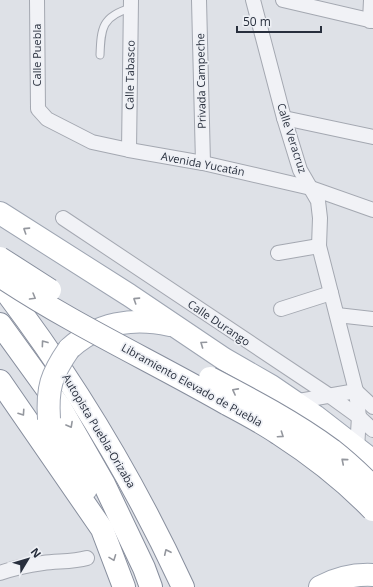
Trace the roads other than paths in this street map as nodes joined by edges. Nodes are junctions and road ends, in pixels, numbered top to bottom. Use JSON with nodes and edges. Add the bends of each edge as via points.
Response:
{"nodes":[{"id":1,"x":37,"y":0,"type":"edge"},
{"id":2,"x":199,"y":0,"type":"edge"},
{"id":3,"x":253,"y":0,"type":"edge"},
{"id":4,"x":283,"y":0,"type":"edge"},
{"id":5,"x":371,"y":0,"type":"edge"},
{"id":6,"x":131,"y":4,"type":"edge"},
{"id":7,"x":372,"y":21,"type":"edge"},
{"id":8,"x":100,"y":55,"type":"dead end"},
{"id":9,"x":38,"y":109,"type":"joint"},
{"id":10,"x":284,"y":118,"type":"junction"},
{"id":11,"x":373,"y":137,"type":"edge"},
{"id":12,"x":129,"y":150,"type":"junction"},
{"id":13,"x":203,"y":163,"type":"junction"},
{"id":14,"x":311,"y":188,"type":"junction"},
{"id":15,"x":373,"y":210,"type":"edge"},
{"id":16,"x":0,"y":213,"type":"edge"},
{"id":17,"x":63,"y":218,"type":"dead end"},
{"id":18,"x":319,"y":246,"type":"junction"},
{"id":19,"x":278,"y":253,"type":"dead end"},
{"id":20,"x":0,"y":258,"type":"edge"},
{"id":21,"x":0,"y":276,"type":"edge"},
{"id":22,"x":0,"y":284,"type":"edge"},
{"id":23,"x":331,"y":293,"type":"junction"},
{"id":24,"x":281,"y":309,"type":"dead end"},
{"id":25,"x":338,"y":315,"type":"junction"},
{"id":26,"x":373,"y":319,"type":"edge"},
{"id":27,"x":0,"y":324,"type":"edge"},
{"id":28,"x":180,"y":329,"type":"junction"},
{"id":29,"x":0,"y":382,"type":"edge"},
{"id":30,"x":356,"y":391,"type":"junction"},
{"id":31,"x":330,"y":396,"type":"junction"},
{"id":32,"x":293,"y":402,"type":"junction"},
{"id":33,"x":373,"y":407,"type":"edge"},
{"id":34,"x":359,"y":417,"type":"junction"},
{"id":35,"x":373,"y":430,"type":"edge"},
{"id":36,"x":365,"y":455,"type":"edge"},
{"id":37,"x":373,"y":487,"type":"edge"},
{"id":38,"x":373,"y":510,"type":"edge"},
{"id":39,"x":102,"y":529,"type":"junction"},
{"id":40,"x":87,"y":558,"type":"dead end"},
{"id":41,"x":0,"y":573,"type":"edge"},
{"id":42,"x":373,"y":575,"type":"edge"},
{"id":43,"x":124,"y":587,"type":"edge"},
{"id":44,"x":151,"y":587,"type":"edge"},
{"id":45,"x":183,"y":587,"type":"edge"},
{"id":46,"x":320,"y":587,"type":"edge"}],
"edges":[{"from":1,"to":9,"type":"street","name":"Calle Puebla"},
{"from":2,"to":13,"type":"street","name":"Privada Campeche"},
{"from":3,"to":10,"type":"street","name":"Calle Veracruz"},
{"from":4,"to":7,"type":"street"},
{"from":5,"to":7,"type":"street"},
{"from":6,"to":8,"type":"lane","via":[[103,26]]},
{"from":6,"to":12,"type":"street","name":"Calle Tabasco"},
{"from":9,"to":12,"type":"street","name":"Avenida Yucatán","via":[[47,119],[92,142]]},
{"from":10,"to":11,"type":"street"},
{"from":10,"to":14,"type":"street","name":"Calle Veracruz","via":[[300,170]]},
{"from":12,"to":13,"type":"street","name":"Avenida Yucatán"},
{"from":13,"to":14,"type":"street","name":"Avenida Yucatán"},
{"from":14,"to":15,"type":"street","name":"Avenida Yucatán"},
{"from":14,"to":18,"type":"street","name":"Calle Veracruz","via":[[318,201]]},
{"from":28,"to":16,"type":"main road","one_way":true},
{"from":17,"to":31,"type":"street","name":"Calle Durango"},
{"from":18,"to":19,"type":"street"},
{"from":18,"to":23,"type":"street","name":"Calle Veracruz"},
{"from":37,"to":20,"type":"main road","name":"Libramiento Elevado de Puebla","one_way":true,"bridge":true,"via":[[332,451],[297,426],[126,333],[43,286]]},
{"from":21,"to":38,"type":"main road","name":"Libramiento Elevado de Puebla","one_way":true,"bridge":true,"via":[[278,433],[337,476]]},
{"from":45,"to":22,"type":"main road","name":"Autopista Puebla-Orizaba","one_way":true,"via":[[136,491],[105,437],[54,358]]},
{"from":23,"to":24,"type":"street"},
{"from":23,"to":25,"type":"street","name":"Calle Veracruz"},
{"from":25,"to":26,"type":"street"},
{"from":25,"to":30,"type":"street","name":"Calle Veracruz"},
{"from":27,"to":44,"type":"main road","name":"Autopista Puebla-Orizaba","one_way":true,"via":[[60,407],[110,496]]},
{"from":32,"to":28,"type":"main road","one_way":true},
{"from":28,"to":39,"type":"main road","bridge":true,"via":[[141,321],[124,322],[90,333],[69,349],[51,381],[49,419],[61,448],[89,495]]},
{"from":29,"to":39,"type":"main road","one_way":true},
{"from":30,"to":31,"type":"street"},
{"from":30,"to":33,"type":"street"},
{"from":30,"to":34,"type":"street","name":"Calle Veracruz"},
{"from":31,"to":32,"type":"street"},
{"from":31,"to":34,"type":"street","name":"Calle Durango"},
{"from":32,"to":36,"type":"main road"},
{"from":34,"to":35,"type":"street","name":"Calle Durango"},
{"from":34,"to":36,"type":"street","name":"Calle Veracruz"},
{"from":39,"to":43,"type":"main road","one_way":true},
{"from":40,"to":41,"type":"street","via":[[44,563]]},
{"from":42,"to":46,"type":"main road","via":[[346,576]]}]}
